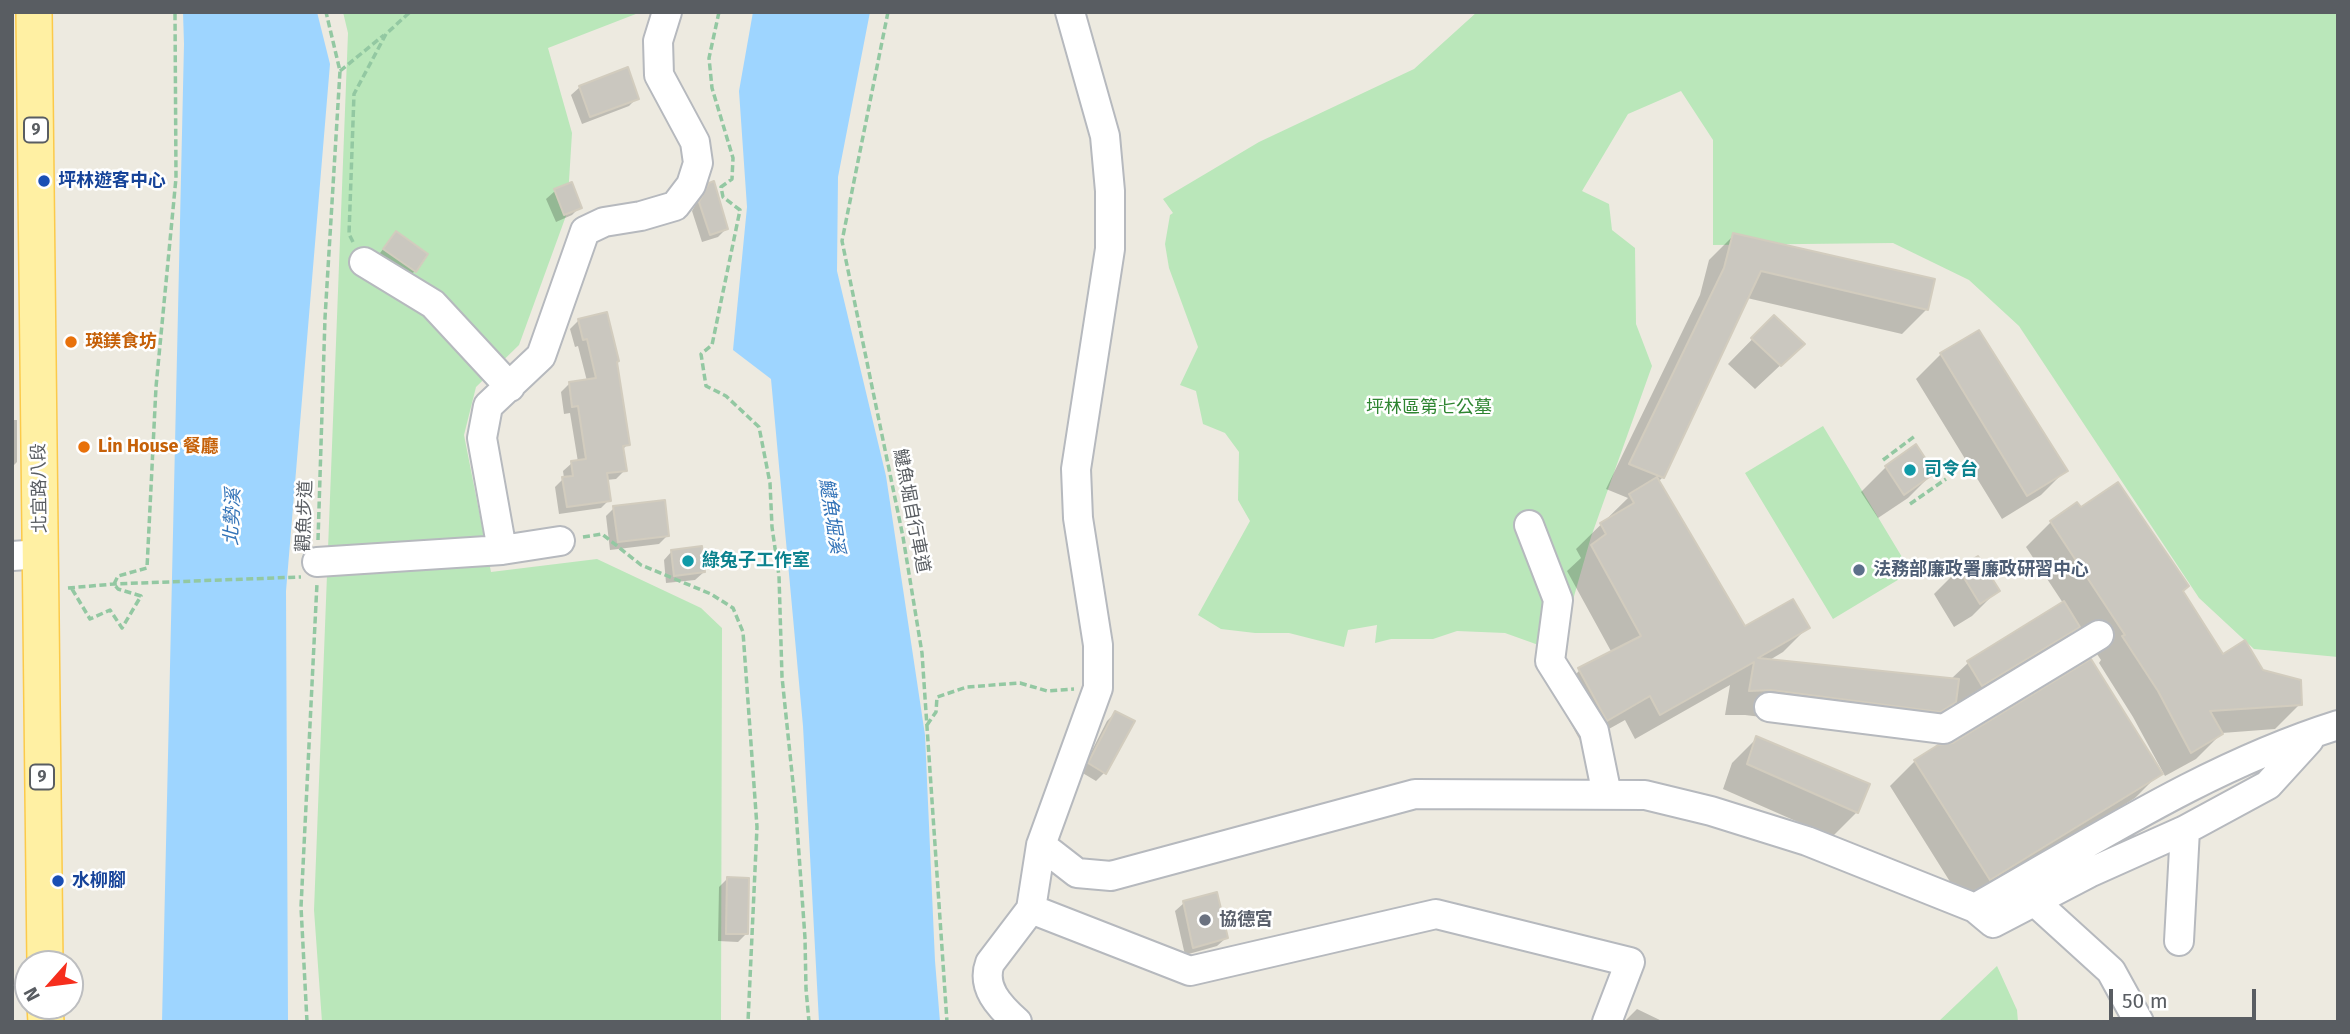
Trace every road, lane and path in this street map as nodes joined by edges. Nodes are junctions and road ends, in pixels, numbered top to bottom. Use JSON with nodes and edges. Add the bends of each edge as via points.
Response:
{"nodes":[{"id":1,"x":34,"y":12,"type":"edge"},
{"id":2,"x":175,"y":12,"type":"edge"},
{"id":3,"x":326,"y":12,"type":"edge"},
{"id":4,"x":410,"y":12,"type":"edge"},
{"id":5,"x":667,"y":12,"type":"edge"},
{"id":6,"x":719,"y":12,"type":"edge"},
{"id":7,"x":888,"y":12,"type":"edge"},
{"id":8,"x":1070,"y":12,"type":"edge"},
{"id":9,"x":386,"y":34,"type":"junction"},
{"id":10,"x":340,"y":71,"type":"junction"},
{"id":11,"x":364,"y":262,"type":"joint"},
{"id":12,"x":510,"y":387,"type":"junction"},
{"id":13,"x":1915,"y":436,"type":"dead end"},
{"id":14,"x":1883,"y":460,"type":"dead end"},
{"id":15,"x":1946,"y":479,"type":"dead end"},
{"id":16,"x":1910,"y":503,"type":"dead end"},
{"id":17,"x":1530,"y":525,"type":"dead end"},
{"id":18,"x":560,"y":541,"type":"joint"},
{"id":19,"x":502,"y":550,"type":"junction"},
{"id":20,"x":27,"y":555,"type":"edge"},
{"id":21,"x":317,"y":569,"type":"junction"},
{"id":22,"x":114,"y":584,"type":"junction"},
{"id":23,"x":56,"y":589,"type":"junction"},
{"id":24,"x":2099,"y":635,"type":"dead end"},
{"id":25,"x":1098,"y":688,"type":"junction"},
{"id":26,"x":1769,"y":707,"type":"dead end"},
{"id":27,"x":926,"y":727,"type":"junction"},
{"id":28,"x":2327,"y":729,"type":"edge"},
{"id":29,"x":1606,"y":795,"type":"junction"},
{"id":30,"x":2185,"y":830,"type":"junction"},
{"id":31,"x":1041,"y":845,"type":"junction"},
{"id":32,"x":2034,"y":901,"type":"junction"},
{"id":33,"x":1975,"y":908,"type":"junction"},
{"id":34,"x":1031,"y":909,"type":"junction"},
{"id":35,"x":2179,"y":941,"type":"dead end"},
{"id":36,"x":45,"y":950,"type":"edge"},
{"id":37,"x":307,"y":1022,"type":"edge"},
{"id":38,"x":748,"y":1022,"type":"edge"},
{"id":39,"x":809,"y":1022,"type":"edge"},
{"id":40,"x":947,"y":1022,"type":"edge"},
{"id":41,"x":1017,"y":1022,"type":"edge"},
{"id":42,"x":1607,"y":1022,"type":"edge"},
{"id":43,"x":2139,"y":1022,"type":"edge"}],
"edges":[{"from":1,"to":20,"type":"main road","name":"北宜路八段","number":"9"},
{"from":2,"to":22,"type":"path","via":[[176,178],[156,387],[147,568],[118,576]]},
{"from":3,"to":10,"type":"path","name":"觀魚步道"},
{"from":4,"to":9,"type":"path"},
{"from":5,"to":12,"type":"street","via":[[658,41],[659,75],[695,142],[698,163],[691,185],[675,205],[585,231],[541,356]]},
{"from":6,"to":39,"type":"path","via":[[709,58],[712,88],[733,158],[732,179],[722,187],[723,197],[740,211],[712,345],[701,354],[706,386],[726,396],[758,426],[770,483]]},
{"from":7,"to":27,"type":"path","name":"𩻸魚堀自行車道","via":[[842,241],[904,537],[922,653]]},
{"from":8,"to":25,"type":"street","via":[[1105,136],[1110,191],[1110,249],[1076,469],[1098,645]]},
{"from":9,"to":10,"type":"path"},
{"from":9,"to":11,"type":"path","via":[[354,94],[349,234]]},
{"from":10,"to":21,"type":"path","name":"觀魚步道","via":[[325,318]]},
{"from":11,"to":12,"type":"street","via":[[433,304]]},
{"from":12,"to":19,"type":"street","via":[[488,406],[482,438]]},
{"from":13,"to":14,"type":"path"},
{"from":15,"to":16,"type":"path"},
{"from":17,"to":29,"type":"street","via":[[1558,600],[1550,661],[1594,731]]},
{"from":18,"to":19,"type":"street"},
{"from":18,"to":38,"type":"path","via":[[602,534],[641,565],[733,608],[743,632],[757,827]]},
{"from":19,"to":21,"type":"street"},
{"from":20,"to":23,"type":"main road","name":"北宜路八段","number":"9"},
{"from":21,"to":22,"type":"path"},
{"from":21,"to":37,"type":"path","name":"觀魚步道","via":[[301,907]]},
{"from":22,"to":23,"type":"path"},
{"from":22,"to":23,"type":"path","via":[[141,596],[122,628],[110,610],[90,619]]},
{"from":23,"to":36,"type":"main road","name":"北宜路八段","number":"9"},
{"from":24,"to":26,"type":"street","via":[[1944,729]]},
{"from":25,"to":27,"type":"path","via":[[1047,691],[1020,683],[967,687],[937,697],[936,712]]},
{"from":25,"to":31,"type":"street"},
{"from":27,"to":40,"type":"path","name":"𩻸魚堀自行車道"},
{"from":28,"to":30,"type":"street","via":[[2268,785]]},
{"from":28,"to":33,"type":"street","via":[[2196,783]]},
{"from":29,"to":31,"type":"street","via":[[1415,794],[1111,876],[1077,873]]},
{"from":29,"to":33,"type":"street","via":[[1645,795],[1712,811],[1807,841]]},
{"from":30,"to":32,"type":"street"},
{"from":30,"to":35,"type":"street"},
{"from":31,"to":34,"type":"street"},
{"from":32,"to":33,"type":"street","via":[[1993,923]]},
{"from":32,"to":43,"type":"street","via":[[2111,971]]},
{"from":34,"to":41,"type":"street","via":[[987,971],[989,991]]},
{"from":34,"to":42,"type":"street","via":[[1190,971],[1436,914],[1630,962]]}]}
